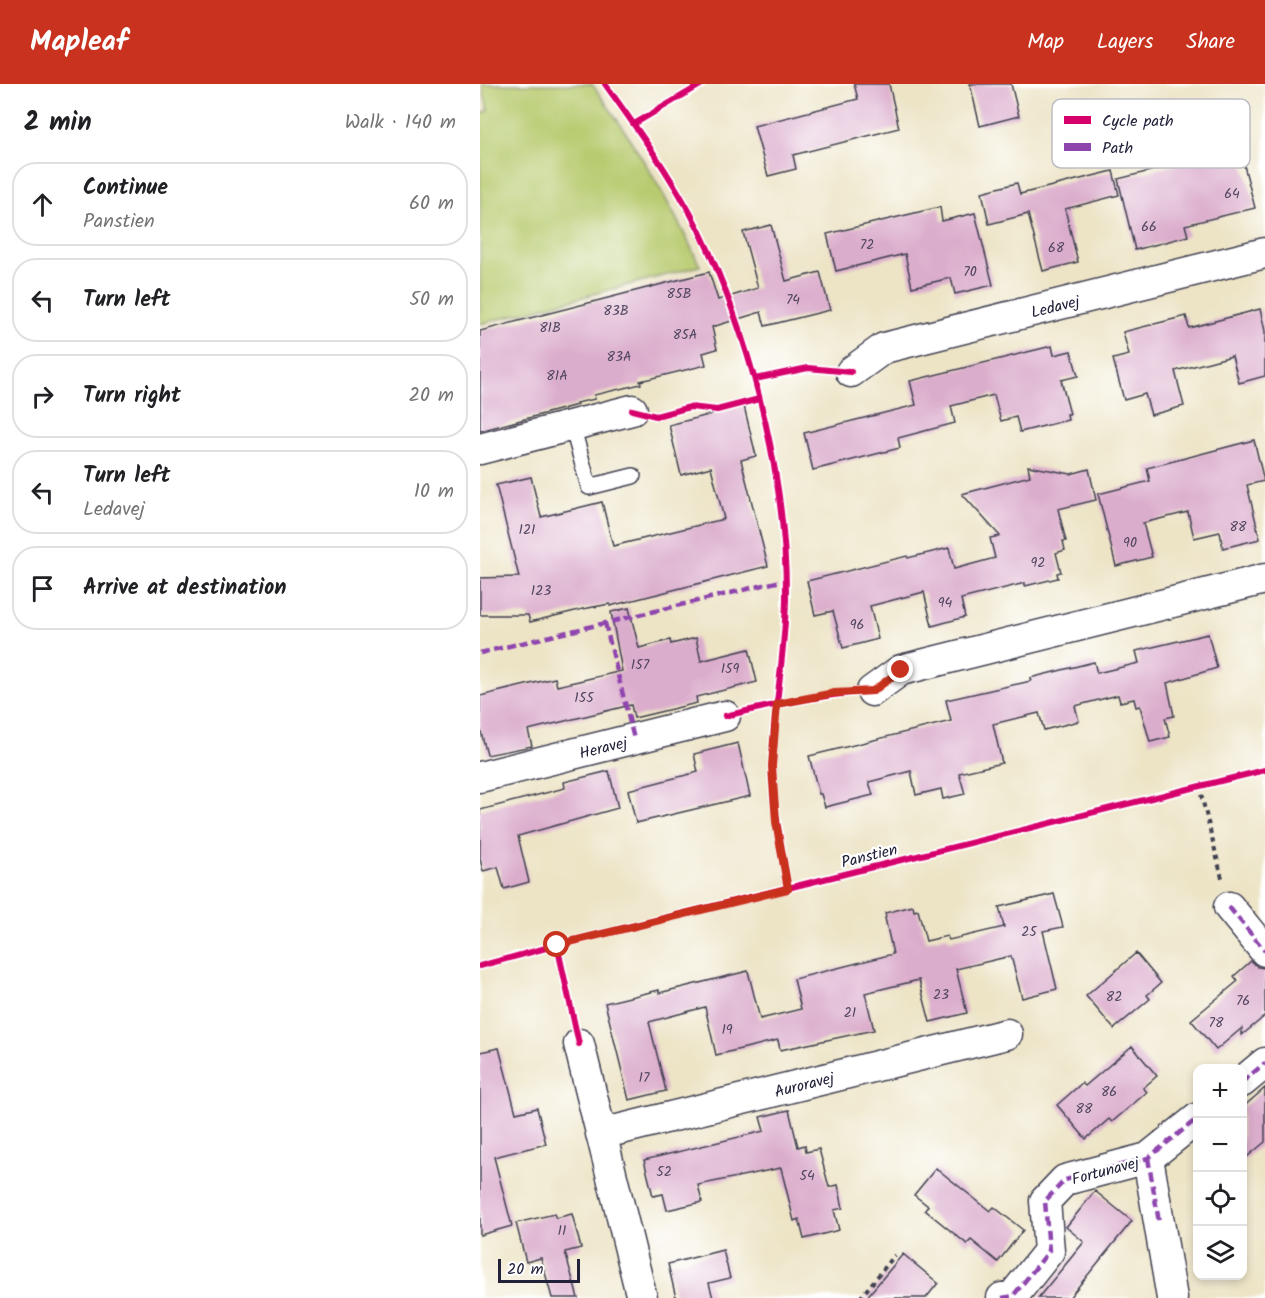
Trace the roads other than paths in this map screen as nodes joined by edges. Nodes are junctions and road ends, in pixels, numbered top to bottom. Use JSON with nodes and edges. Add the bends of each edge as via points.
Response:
{"nodes":[{"id":1,"x":1265,"y":253,"type":"edge"},
{"id":2,"x":851,"y":372,"type":"dead end"},
{"id":3,"x":632,"y":410,"type":"dead end"},
{"id":4,"x":572,"y":425,"type":"junction"},
{"id":5,"x":480,"y":448,"type":"edge"},
{"id":6,"x":633,"y":476,"type":"dead end"},
{"id":7,"x":1265,"y":579,"type":"edge"},
{"id":8,"x":873,"y":691,"type":"dead end"},
{"id":9,"x":725,"y":716,"type":"dead end"},
{"id":10,"x":480,"y":777,"type":"edge"},
{"id":11,"x":1229,"y":907,"type":"road end"},
{"id":12,"x":1265,"y":951,"type":"edge"},
{"id":13,"x":1007,"y":1034,"type":"dead end"},
{"id":14,"x":579,"y":1044,"type":"dead end"},
{"id":15,"x":1265,"y":1063,"type":"edge"},
{"id":16,"x":1247,"y":1078,"type":"edge"},
{"id":17,"x":1193,"y":1121,"type":"edge"},
{"id":18,"x":602,"y":1134,"type":"junction"},
{"id":19,"x":1148,"y":1158,"type":"junction"},
{"id":20,"x":642,"y":1298,"type":"edge"},
{"id":21,"x":1002,"y":1298,"type":"edge"},
{"id":22,"x":1172,"y":1298,"type":"edge"}],
"edges":[{"from":1,"to":2,"type":"street","name":"Ledavej","via":[[884,348]]},
{"from":3,"to":4,"type":"street"},
{"from":4,"to":5,"type":"street"},
{"from":4,"to":6,"type":"lane","via":[[589,487]]},
{"from":7,"to":8,"type":"street","via":[[901,670]]},
{"from":9,"to":10,"type":"street","name":"Heravej"},
{"from":11,"to":12,"type":"street"},
{"from":13,"to":18,"type":"street","name":"Auroravej"},
{"from":14,"to":18,"type":"street"},
{"from":15,"to":16,"type":"street"},
{"from":17,"to":19,"type":"street","name":"Fortunavej"},
{"from":18,"to":20,"type":"street"},
{"from":19,"to":21,"type":"street","name":"Fortunavej","via":[[1065,1180],[1045,1201],[1049,1251],[1013,1296]]},
{"from":19,"to":22,"type":"street","name":"Fortunavej"}]}
